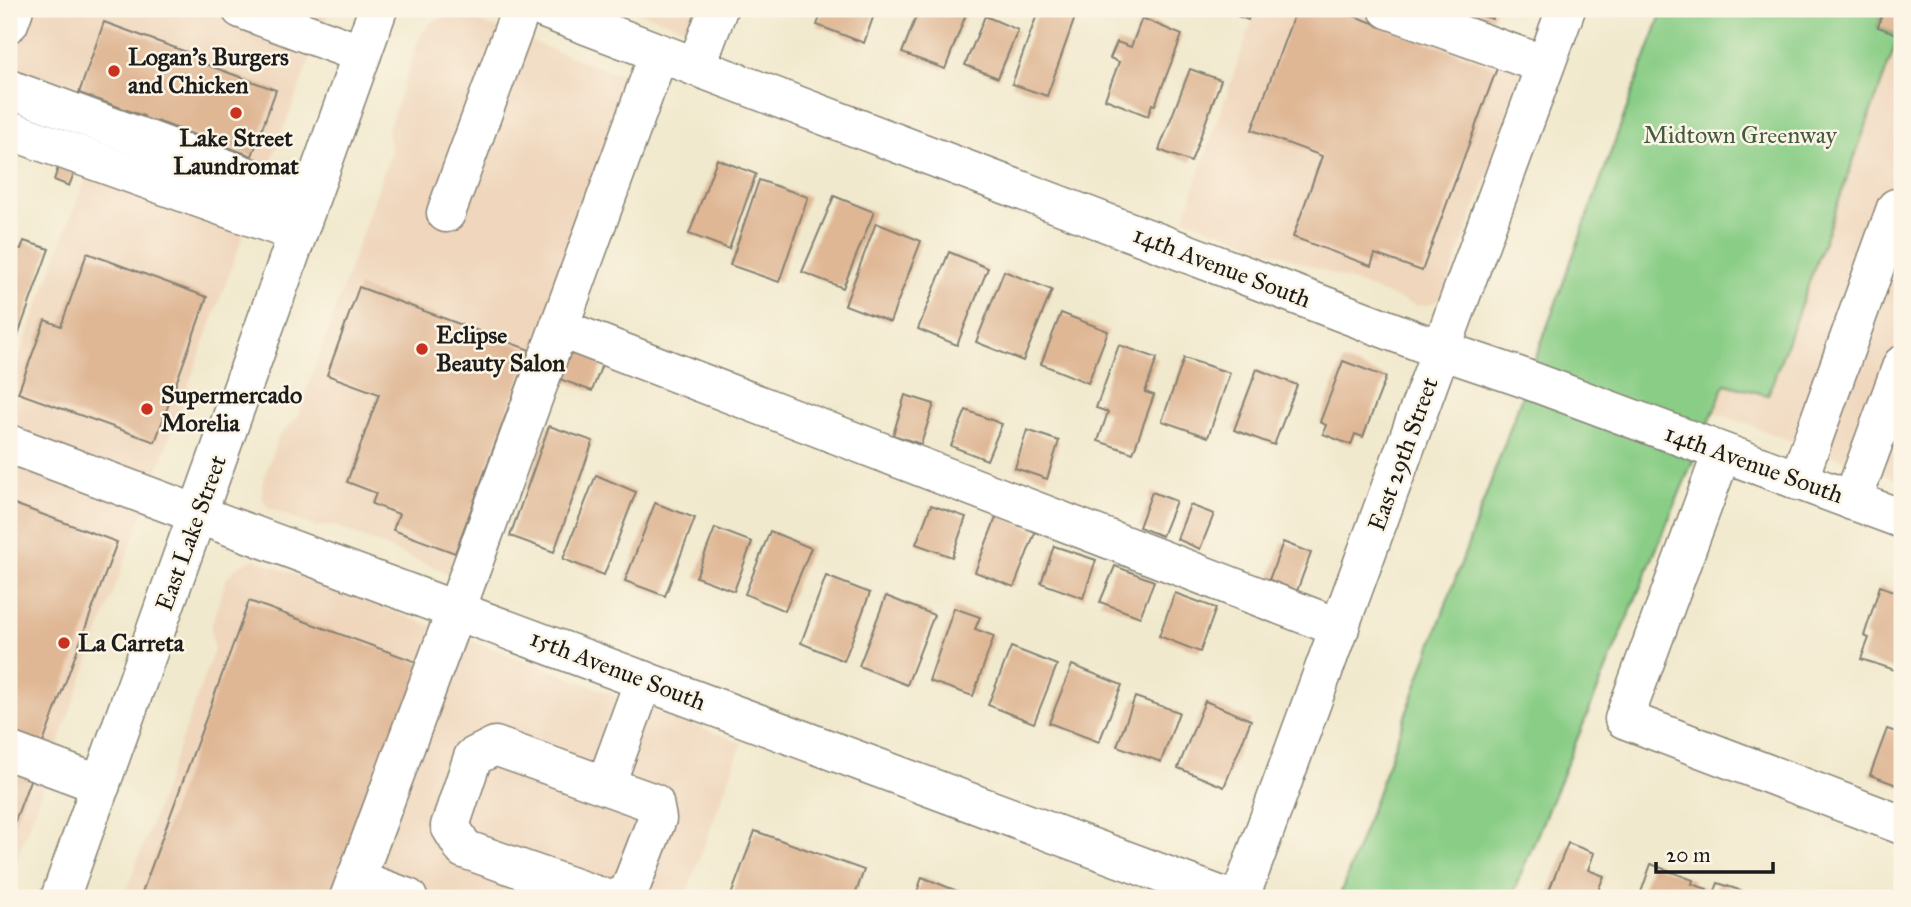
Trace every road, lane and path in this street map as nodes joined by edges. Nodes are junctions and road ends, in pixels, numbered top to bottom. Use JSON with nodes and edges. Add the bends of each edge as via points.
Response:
{"nodes":[{"id":1,"x":14,"y":9,"type":"edge"},
{"id":2,"x":241,"y":9,"type":"edge"},
{"id":3,"x":378,"y":9,"type":"edge"},
{"id":4,"x":521,"y":9,"type":"edge"},
{"id":5,"x":544,"y":9,"type":"edge"},
{"id":6,"x":718,"y":9,"type":"edge"},
{"id":7,"x":1388,"y":9,"type":"edge"},
{"id":8,"x":1566,"y":9,"type":"edge"},
{"id":9,"x":9,"y":23,"type":"edge"},
{"id":10,"x":659,"y":53,"type":"junction"},
{"id":11,"x":362,"y":54,"type":"junction"},
{"id":12,"x":1545,"y":65,"type":"junction"},
{"id":13,"x":696,"y":67,"type":"junction"},
{"id":14,"x":9,"y":89,"type":"edge"},
{"id":15,"x":9,"y":130,"type":"edge"},
{"id":16,"x":1896,"y":208,"type":"dead end"},
{"id":17,"x":446,"y":213,"type":"dead end"},
{"id":18,"x":303,"y":216,"type":"junction"},
{"id":19,"x":559,"y":328,"type":"junction"},
{"id":20,"x":1441,"y":350,"type":"junction"},
{"id":21,"x":1902,"y":365,"type":"edge"},
{"id":22,"x":9,"y":444,"type":"edge"},
{"id":23,"x":1713,"y":449,"type":"junction"},
{"id":24,"x":1798,"y":481,"type":"junction"},
{"id":25,"x":1852,"y":501,"type":"junction"},
{"id":26,"x":198,"y":513,"type":"junction"},
{"id":27,"x":1902,"y":519,"type":"edge"},
{"id":28,"x":457,"y":610,"type":"junction"},
{"id":29,"x":1340,"y":628,"type":"junction"},
{"id":30,"x":644,"y":680,"type":"junction"},
{"id":31,"x":9,"y":751,"type":"edge"},
{"id":32,"x":606,"y":783,"type":"junction"},
{"id":33,"x":101,"y":785,"type":"junction"},
{"id":34,"x":1902,"y":825,"type":"edge"},
{"id":35,"x":352,"y":888,"type":"edge"},
{"id":36,"x":60,"y":898,"type":"edge"},
{"id":37,"x":408,"y":898,"type":"edge"},
{"id":38,"x":604,"y":898,"type":"edge"},
{"id":39,"x":616,"y":898,"type":"edge"},
{"id":40,"x":1227,"y":898,"type":"edge"},
{"id":41,"x":1240,"y":898,"type":"edge"}],
"edges":[{"from":1,"to":9,"type":"street"},
{"from":2,"to":11,"type":"street"},
{"from":3,"to":11,"type":"street","name":"East Lake Street"},
{"from":4,"to":17,"type":"street"},
{"from":5,"to":10,"type":"street","name":"14th Avenue South"},
{"from":6,"to":13,"type":"street"},
{"from":7,"to":12,"type":"street"},
{"from":8,"to":12,"type":"street","name":"East 29th Street"},
{"from":10,"to":13,"type":"street","name":"14th Avenue South"},
{"from":10,"to":19,"type":"street"},
{"from":11,"to":18,"type":"street","name":"East Lake Street"},
{"from":12,"to":20,"type":"street","name":"East 29th Street"},
{"from":13,"to":20,"type":"street","name":"14th Avenue South"},
{"from":14,"to":18,"type":"street"},
{"from":15,"to":18,"type":"street"},
{"from":16,"to":24,"type":"street"},
{"from":18,"to":26,"type":"street","name":"East Lake Street"},
{"from":19,"to":28,"type":"street"},
{"from":19,"to":29,"type":"street"},
{"from":20,"to":23,"type":"street","name":"14th Avenue South"},
{"from":20,"to":29,"type":"street","name":"East 29th Street"},
{"from":21,"to":25,"type":"street"},
{"from":22,"to":26,"type":"street","name":"15th Avenue South"},
{"from":23,"to":24,"type":"street","name":"14th Avenue South"},
{"from":23,"to":34,"type":"street","via":[[1624,719]]},
{"from":24,"to":25,"type":"street","name":"14th Avenue South"},
{"from":25,"to":27,"type":"street","name":"14th Avenue South"},
{"from":26,"to":28,"type":"street","name":"15th Avenue South"},
{"from":26,"to":33,"type":"street","name":"East Lake Street"},
{"from":28,"to":30,"type":"street","name":"15th Avenue South"},
{"from":28,"to":35,"type":"street"},
{"from":29,"to":41,"type":"street","name":"East 29th Street"},
{"from":30,"to":32,"type":"street"},
{"from":30,"to":40,"type":"street","name":"15th Avenue South"},
{"from":31,"to":33,"type":"street"},
{"from":32,"to":38,"type":"street","via":[[495,746],[473,757],[450,826],[464,849]]},
{"from":32,"to":39,"type":"street","via":[[654,803],[657,820],[628,894]]},
{"from":33,"to":36,"type":"street","name":"East Lake Street"},
{"from":35,"to":37,"type":"street"}]}
